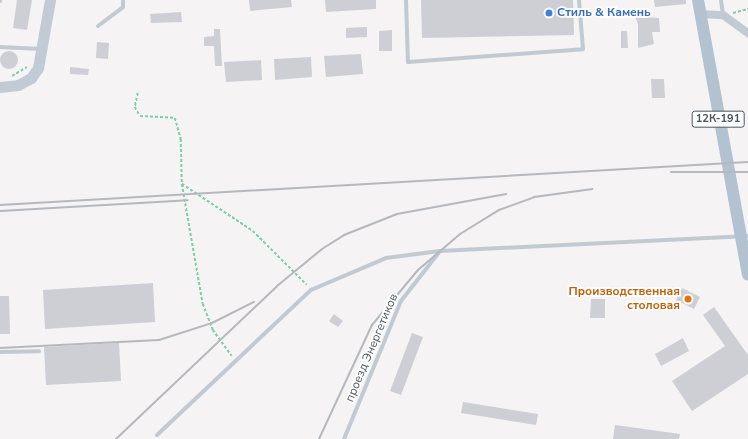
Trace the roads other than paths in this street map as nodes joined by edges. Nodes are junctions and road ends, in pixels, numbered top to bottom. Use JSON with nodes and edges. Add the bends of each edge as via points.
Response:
{"nodes":[{"id":1,"x":50,"y":0,"type":"edge"},
{"id":2,"x":124,"y":0,"type":"edge"},
{"id":3,"x":406,"y":0,"type":"edge"},
{"id":4,"x":580,"y":0,"type":"edge"},
{"id":5,"x":698,"y":0,"type":"edge"},
{"id":6,"x":721,"y":0,"type":"edge"},
{"id":7,"x":701,"y":14,"type":"junction"},
{"id":8,"x":723,"y":14,"type":"junction"},
{"id":9,"x":98,"y":26,"type":"dead end"},
{"id":10,"x":748,"y":33,"type":"edge"},
{"id":11,"x":0,"y":47,"type":"edge"},
{"id":12,"x":43,"y":49,"type":"junction"},
{"id":13,"x":0,"y":87,"type":"edge"},
{"id":14,"x":744,"y":236,"type":"edge"},
{"id":15,"x":440,"y":251,"type":"junction"},
{"id":16,"x":748,"y":274,"type":"edge"},
{"id":17,"x":39,"y":351,"type":"dead end"},
{"id":18,"x":0,"y":352,"type":"edge"},
{"id":19,"x":157,"y":435,"type":"dead end"},
{"id":20,"x":344,"y":439,"type":"edge"}],
"edges":[{"from":1,"to":12,"type":"main road"},
{"from":2,"to":9,"type":"lane","via":[[124,7]]},
{"from":3,"to":4,"type":"lane","via":[[408,62],[583,49]]},
{"from":5,"to":7,"type":"main road","number":"12К-191"},
{"from":6,"to":8,"type":"lane"},
{"from":7,"to":8,"type":"street"},
{"from":7,"to":14,"type":"main road","number":"12К-191"},
{"from":8,"to":10,"type":"street"},
{"from":11,"to":12,"type":"lane"},
{"from":12,"to":13,"type":"main road","via":[[38,68],[31,78],[18,85]]},
{"from":14,"to":15,"type":"lane"},
{"from":14,"to":16,"type":"main road","number":"12К-191"},
{"from":15,"to":19,"type":"lane","via":[[386,258],[311,290]]},
{"from":15,"to":20,"type":"lane","name":"проезд Энергетиков","via":[[400,301]]},
{"from":17,"to":18,"type":"lane"}]}
